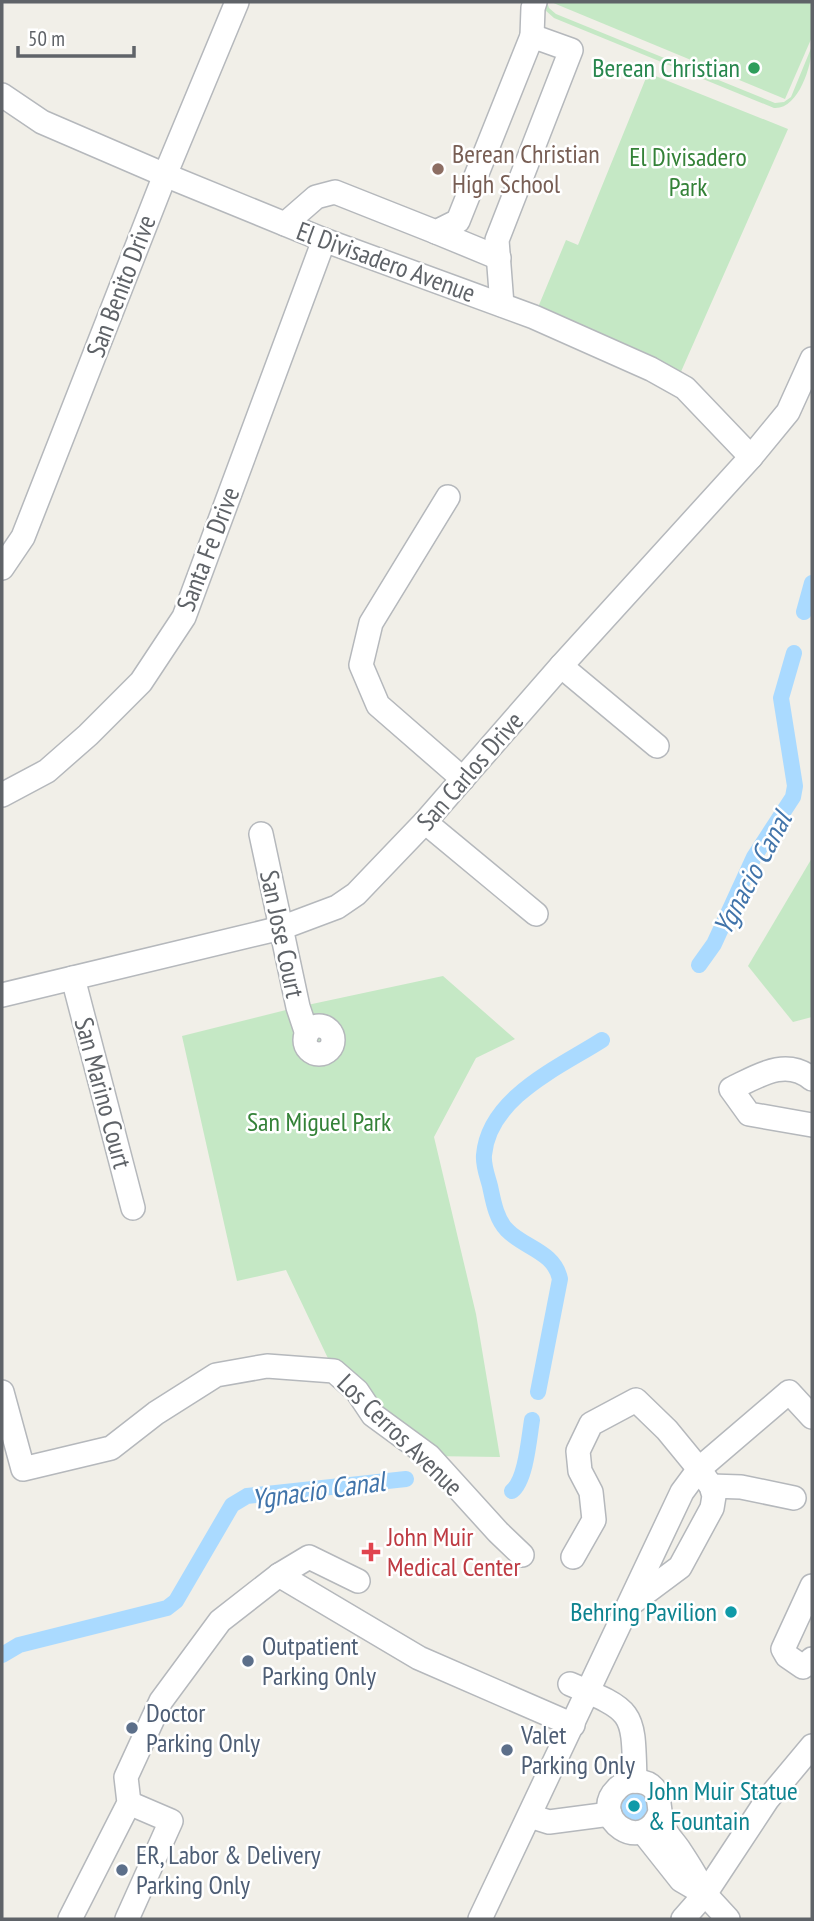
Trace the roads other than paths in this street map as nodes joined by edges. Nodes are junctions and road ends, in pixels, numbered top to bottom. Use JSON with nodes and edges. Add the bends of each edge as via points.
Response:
{"nodes":[{"id":1,"x":237,"y":2,"type":"edge"},
{"id":2,"x":535,"y":2,"type":"edge"},
{"id":3,"x":532,"y":36,"type":"junction"},
{"id":4,"x":2,"y":95,"type":"edge"},
{"id":5,"x":165,"y":175,"type":"junction"},
{"id":6,"x":285,"y":224,"type":"junction"},
{"id":7,"x":436,"y":232,"type":"junction"},
{"id":8,"x":324,"y":240,"type":"junction"},
{"id":9,"x":499,"y":258,"type":"junction"},
{"id":10,"x":502,"y":305,"type":"junction"},
{"id":11,"x":812,"y":359,"type":"edge"},
{"id":12,"x":806,"y":391,"type":"edge"},
{"id":13,"x":751,"y":457,"type":"junction"},
{"id":14,"x":448,"y":497,"type":"dead end"},
{"id":15,"x":2,"y":568,"type":"edge"},
{"id":16,"x":561,"y":666,"type":"junction"},
{"id":17,"x":657,"y":746,"type":"dead end"},
{"id":18,"x":463,"y":779,"type":"junction"},
{"id":19,"x":2,"y":795,"type":"edge"},
{"id":20,"x":425,"y":822,"type":"junction"},
{"id":21,"x":261,"y":834,"type":"dead end"},
{"id":22,"x":536,"y":915,"type":"dead end"},
{"id":23,"x":281,"y":928,"type":"junction"},
{"id":24,"x":73,"y":978,"type":"junction"},
{"id":25,"x":2,"y":995,"type":"edge"},
{"id":26,"x":307,"y":1034,"type":"dead end"},
{"id":27,"x":812,"y":1079,"type":"edge"},
{"id":28,"x":812,"y":1125,"type":"edge"},
{"id":29,"x":133,"y":1208,"type":"dead end"},
{"id":30,"x":2,"y":1392,"type":"edge"},
{"id":31,"x":812,"y":1417,"type":"edge"},
{"id":32,"x":705,"y":1478,"type":"junction"},
{"id":33,"x":794,"y":1498,"type":"dead end"},
{"id":34,"x":522,"y":1555,"type":"dead end"},
{"id":35,"x":573,"y":1557,"type":"dead end"},
{"id":36,"x":279,"y":1575,"type":"junction"},
{"id":37,"x":358,"y":1581,"type":"dead end"},
{"id":38,"x":812,"y":1586,"type":"edge"},
{"id":39,"x":629,"y":1605,"type":"junction"},
{"id":40,"x":812,"y":1659,"type":"edge"},
{"id":41,"x":579,"y":1688,"type":"junction"},
{"id":42,"x":573,"y":1725,"type":"junction"},
{"id":43,"x":812,"y":1746,"type":"edge"},
{"id":44,"x":635,"y":1781,"type":"junction"},
{"id":45,"x":129,"y":1803,"type":"junction"},
{"id":46,"x":660,"y":1812,"type":"junction"},
{"id":47,"x":610,"y":1814,"type":"junction"},
{"id":48,"x":530,"y":1815,"type":"junction"},
{"id":49,"x":643,"y":1832,"type":"junction"},
{"id":50,"x":705,"y":1894,"type":"junction"},
{"id":51,"x":71,"y":1919,"type":"edge"},
{"id":52,"x":127,"y":1919,"type":"edge"},
{"id":53,"x":480,"y":1919,"type":"edge"},
{"id":54,"x":683,"y":1919,"type":"edge"},
{"id":55,"x":728,"y":1919,"type":"edge"}],
"edges":[{"from":1,"to":5,"type":"street","name":"San Benito Drive"},
{"from":2,"to":3,"type":"street"},
{"from":3,"to":7,"type":"street","via":[[458,221]]},
{"from":3,"to":9,"type":"street","via":[[571,50],[497,240]]},
{"from":4,"to":5,"type":"street","name":"El Divisadero Avenue","via":[[42,122]]},
{"from":5,"to":6,"type":"street","name":"El Divisadero Avenue"},
{"from":5,"to":15,"type":"street","name":"San Benito Drive","via":[[23,537]]},
{"from":6,"to":7,"type":"street","via":[[316,197],[335,191]]},
{"from":6,"to":8,"type":"street","name":"El Divisadero Avenue"},
{"from":7,"to":9,"type":"street"},
{"from":8,"to":10,"type":"street","name":"El Divisadero Avenue"},
{"from":8,"to":19,"type":"street","name":"Santa Fe Drive","via":[[184,617],[141,682],[88,735],[47,771]]},
{"from":9,"to":10,"type":"street"},
{"from":10,"to":13,"type":"street","name":"El Divisadero Avenue","via":[[685,388]]},
{"from":11,"to":12,"type":"street","name":"San Carlos Drive"},
{"from":12,"to":13,"type":"street","name":"San Carlos Drive"},
{"from":13,"to":16,"type":"street","name":"San Carlos Drive"},
{"from":14,"to":18,"type":"street","via":[[371,623],[361,665],[378,705]]},
{"from":16,"to":17,"type":"street"},
{"from":16,"to":18,"type":"street","name":"San Carlos Drive"},
{"from":18,"to":20,"type":"street","name":"San Carlos Drive"},
{"from":20,"to":22,"type":"street"},
{"from":20,"to":23,"type":"street","name":"San Carlos Drive","via":[[356,894],[337,907]]},
{"from":21,"to":23,"type":"street","name":"San Jose Court"},
{"from":23,"to":24,"type":"street","name":"San Carlos Drive"},
{"from":23,"to":26,"type":"street","name":"San Jose Court"},
{"from":24,"to":25,"type":"street","name":"San Carlos Drive"},
{"from":24,"to":29,"type":"street","name":"San Marino Court"},
{"from":27,"to":28,"type":"street","via":[[802,1070],[783,1067],[731,1089],[749,1114]]},
{"from":30,"to":34,"type":"street","name":"Los Cerros Avenue","via":[[23,1469],[111,1448],[216,1375],[267,1366],[334,1371],[357,1391],[373,1415],[429,1456]]},
{"from":31,"to":32,"type":"street","via":[[789,1392]]},
{"from":32,"to":33,"type":"street"},
{"from":32,"to":35,"type":"street","via":[[636,1400],[591,1424],[578,1451],[594,1520]]},
{"from":32,"to":39,"type":"street","via":[[682,1492]]},
{"from":32,"to":39,"type":"street","via":[[714,1496],[712,1508],[680,1567]]},
{"from":36,"to":37,"type":"street","via":[[309,1557]]},
{"from":36,"to":42,"type":"street","via":[[419,1658]]},
{"from":36,"to":45,"type":"street","via":[[220,1621],[161,1701],[126,1777]]},
{"from":38,"to":40,"type":"street","via":[[783,1649],[803,1667]]},
{"from":39,"to":41,"type":"street"},
{"from":41,"to":42,"type":"street"},
{"from":41,"to":44,"type":"street","via":[[623,1709],[630,1720]]},
{"from":42,"to":48,"type":"street"},
{"from":43,"to":50,"type":"street","via":[[767,1800]]},
{"from":44,"to":46,"type":"street","via":[[656,1792]]},
{"from":44,"to":47,"type":"street","via":[[614,1792]]},
{"from":45,"to":51,"type":"street"},
{"from":45,"to":52,"type":"street","via":[[171,1821]]},
{"from":46,"to":49,"type":"street"},
{"from":46,"to":50,"type":"street","via":[[663,1826]]},
{"from":47,"to":48,"type":"street","via":[[549,1822]]},
{"from":47,"to":49,"type":"street","via":[[623,1830]]},
{"from":48,"to":53,"type":"street"},
{"from":49,"to":50,"type":"street","via":[[681,1880]]},
{"from":50,"to":54,"type":"street"},
{"from":50,"to":55,"type":"street"}]}
